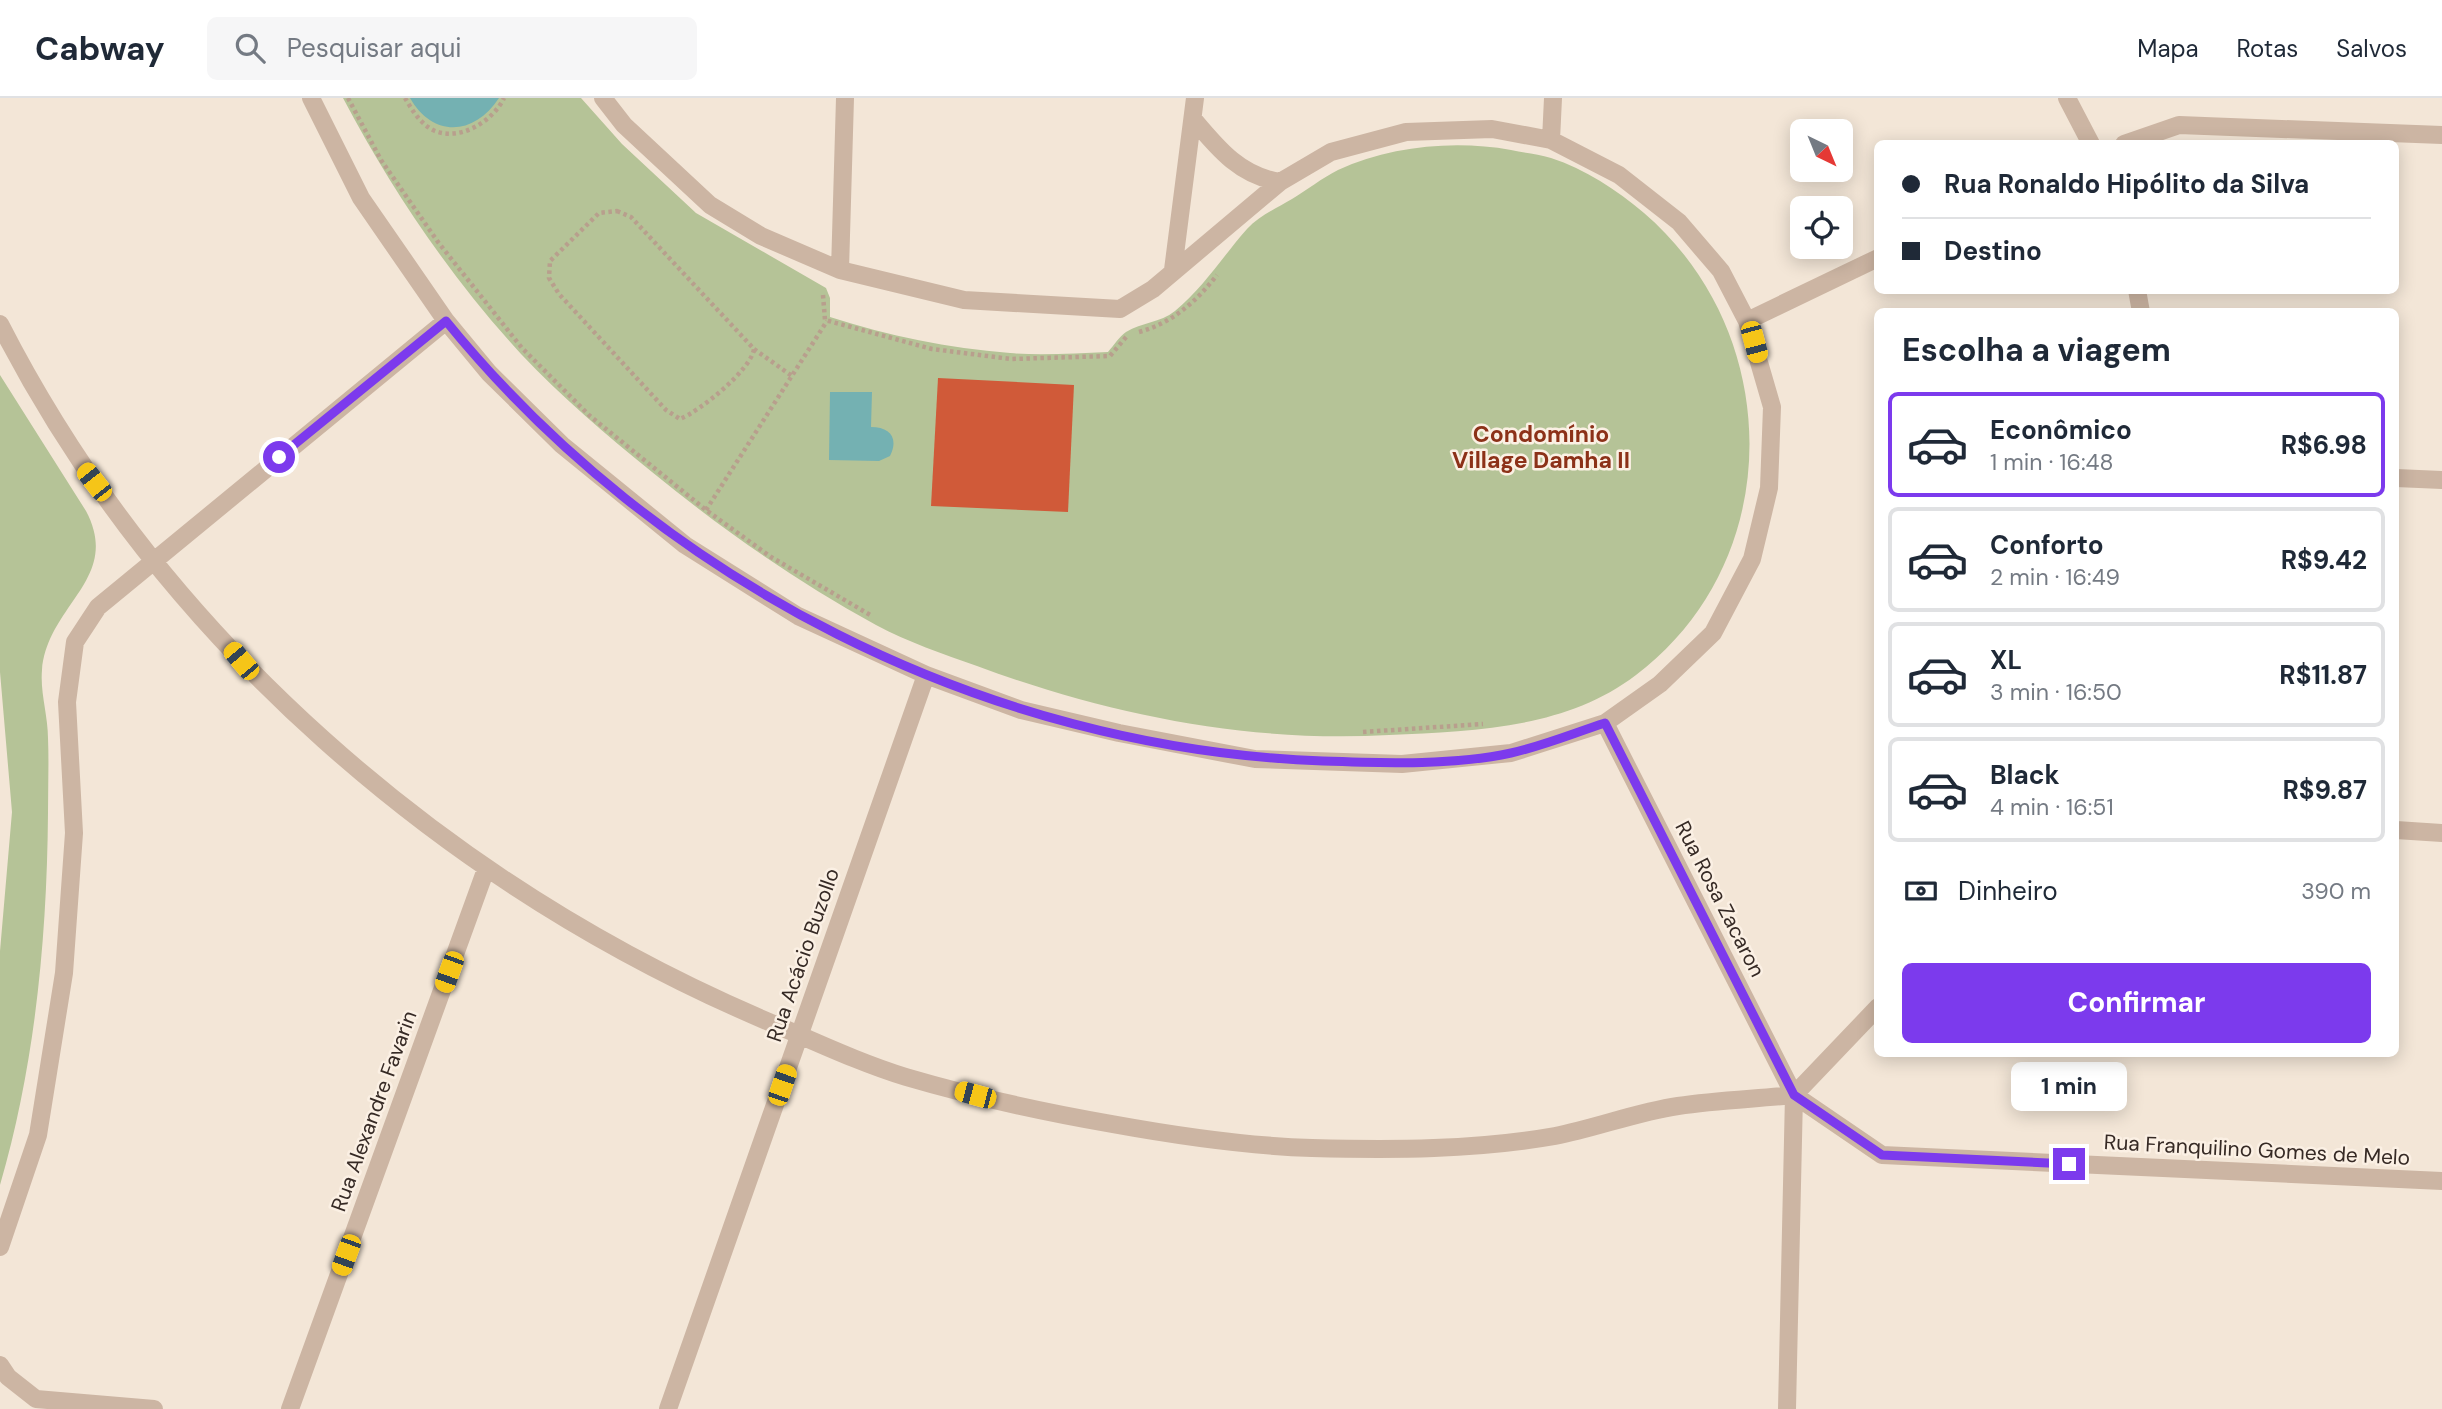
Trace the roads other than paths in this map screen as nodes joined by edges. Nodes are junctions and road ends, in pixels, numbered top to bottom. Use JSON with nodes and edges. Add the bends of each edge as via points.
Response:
{"nodes":[{"id":1,"x":311,"y":98,"type":"edge"},
{"id":2,"x":603,"y":98,"type":"edge"},
{"id":3,"x":845,"y":98,"type":"edge"},
{"id":4,"x":1195,"y":98,"type":"edge"},
{"id":5,"x":1553,"y":98,"type":"edge"},
{"id":6,"x":2067,"y":98,"type":"edge"},
{"id":7,"x":1194,"y":120,"type":"junction"},
{"id":8,"x":2442,"y":135,"type":"edge"},
{"id":9,"x":1551,"y":140,"type":"junction"},
{"id":10,"x":2089,"y":140,"type":"edge"},
{"id":11,"x":2136,"y":140,"type":"edge"},
{"id":12,"x":1280,"y":181,"type":"junction"},
{"id":13,"x":1874,"y":260,"type":"edge"},
{"id":14,"x":840,"y":270,"type":"junction"},
{"id":15,"x":1173,"y":270,"type":"junction"},
{"id":16,"x":446,"y":321,"type":"junction"},
{"id":17,"x":1747,"y":321,"type":"junction"},
{"id":18,"x":0,"y":324,"type":"edge"},
{"id":19,"x":2399,"y":478,"type":"edge"},
{"id":20,"x":2442,"y":480,"type":"edge"},
{"id":21,"x":154,"y":559,"type":"junction"},
{"id":22,"x":926,"y":675,"type":"junction"},
{"id":23,"x":1605,"y":723,"type":"junction"},
{"id":24,"x":2399,"y":831,"type":"edge"},
{"id":25,"x":2442,"y":833,"type":"edge"},
{"id":26,"x":486,"y":869,"type":"junction"},
{"id":27,"x":1874,"y":1011,"type":"edge"},
{"id":28,"x":800,"y":1035,"type":"junction"},
{"id":29,"x":1794,"y":1095,"type":"junction"},
{"id":30,"x":2442,"y":1181,"type":"edge"},
{"id":31,"x":0,"y":1247,"type":"edge"},
{"id":32,"x":4,"y":1371,"type":"edge"},
{"id":33,"x":154,"y":1409,"type":"edge"},
{"id":34,"x":290,"y":1409,"type":"edge"},
{"id":35,"x":668,"y":1409,"type":"edge"},
{"id":36,"x":1787,"y":1409,"type":"edge"}],
"edges":[{"from":1,"to":16,"type":"street","via":[[361,198]]},
{"from":2,"to":14,"type":"street","via":[[624,125],[710,205],[761,236]]},
{"from":3,"to":14,"type":"street"},
{"from":4,"to":7,"type":"street"},
{"from":5,"to":9,"type":"street"},
{"from":6,"to":10,"type":"street"},
{"from":7,"to":12,"type":"street","via":[[1234,163],[1264,179]]},
{"from":7,"to":15,"type":"street"},
{"from":8,"to":11,"type":"street","via":[[2179,125]]},
{"from":9,"to":12,"type":"street","via":[[1492,129],[1406,132],[1331,152]]},
{"from":9,"to":17,"type":"street","via":[[1619,175],[1679,222],[1721,271]]},
{"from":12,"to":15,"type":"street"},
{"from":13,"to":17,"type":"street"},
{"from":14,"to":15,"type":"street","via":[[964,300],[1120,309]]},
{"from":16,"to":21,"type":"street"},
{"from":16,"to":22,"type":"street","via":[[489,373],[562,445],[685,545],[798,616]]},
{"from":17,"to":23,"type":"street","via":[[1772,407],[1769,488],[1752,559],[1713,633],[1660,684]]},
{"from":18,"to":21,"type":"street","via":[[79,463]]},
{"from":19,"to":20,"type":"street"},
{"from":21,"to":26,"type":"street","via":[[241,661],[331,747]]},
{"from":21,"to":31,"type":"street","via":[[98,607],[75,642],[67,702],[74,833],[64,973],[38,1135]]},
{"from":22,"to":23,"type":"street","via":[[1021,710],[1255,759],[1402,764],[1510,753]]},
{"from":22,"to":28,"type":"street","name":"Rua Acácio Buzollo"},
{"from":23,"to":29,"type":"street","name":"Rua Rosa Zacaron"},
{"from":24,"to":25,"type":"street"},
{"from":26,"to":28,"type":"street","via":[[693,990]]},
{"from":26,"to":34,"type":"street","name":"Rua Alexandre Favarin"},
{"from":27,"to":29,"type":"street"},
{"from":28,"to":29,"type":"street","via":[[901,1075],[1024,1108],[1172,1135],[1306,1148],[1438,1149],[1556,1136],[1675,1106]]},
{"from":28,"to":35,"type":"street","name":"Rua Acácio Buzollo"},
{"from":29,"to":30,"type":"street","name":"Rua Franquilino Gomes de Melo","via":[[1882,1155]]},
{"from":29,"to":36,"type":"street"},
{"from":32,"to":33,"type":"street","via":[[36,1399]]}]}
